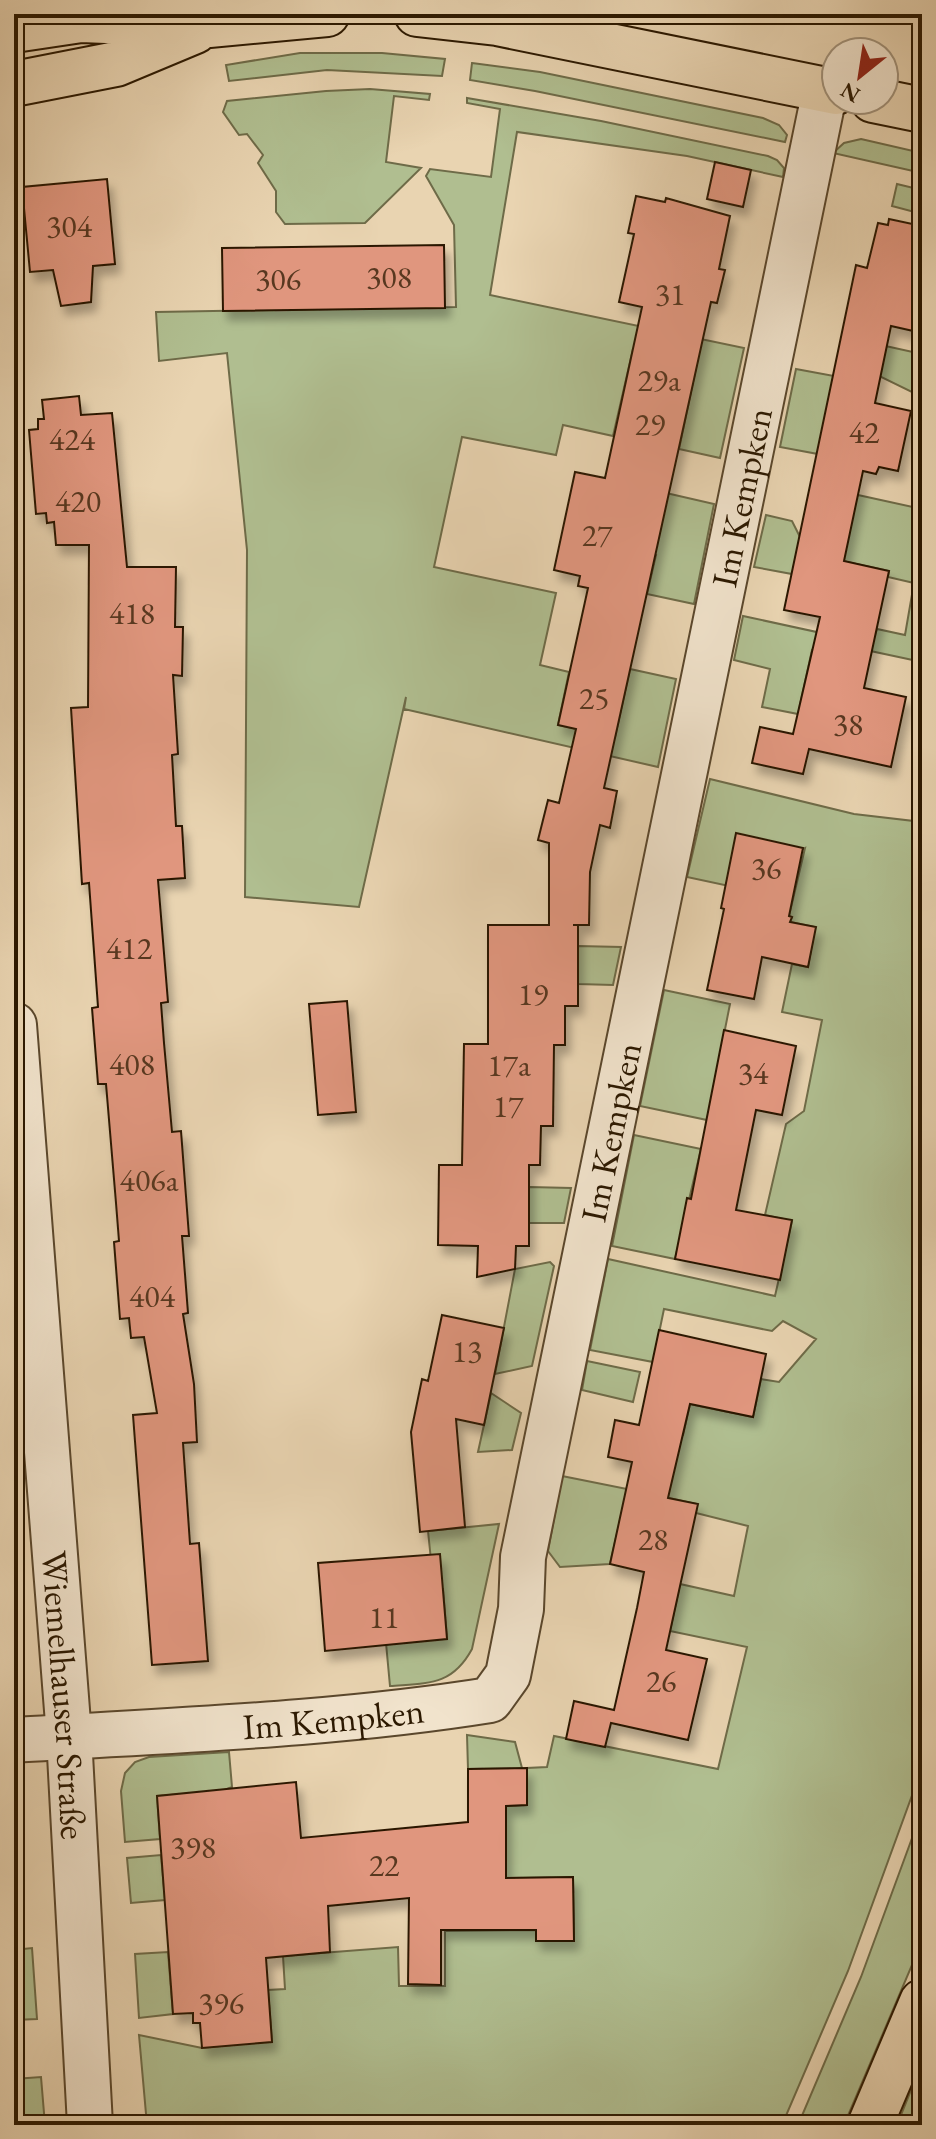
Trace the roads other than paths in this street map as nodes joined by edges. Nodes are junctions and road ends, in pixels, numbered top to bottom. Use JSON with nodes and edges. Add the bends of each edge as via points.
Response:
{"nodes":[{"id":1,"x":327,"y":14,"type":"edge"},
{"id":2,"x":441,"y":15,"type":"edge"},
{"id":3,"x":209,"y":25,"type":"junction"},
{"id":4,"x":14,"y":30,"type":"edge"},
{"id":5,"x":14,"y":84,"type":"edge"},
{"id":6,"x":820,"y":89,"type":"edge"},
{"id":7,"x":900,"y":106,"type":"edge"},
{"id":8,"x":922,"y":110,"type":"edge"},
{"id":9,"x":826,"y":116,"type":"edge"},
{"id":10,"x":14,"y":1025,"type":"edge"},
{"id":11,"x":69,"y":1736,"type":"junction"},
{"id":12,"x":14,"y":1740,"type":"edge"},
{"id":13,"x":922,"y":2002,"type":"edge"},
{"id":14,"x":90,"y":2125,"type":"edge"},
{"id":15,"x":870,"y":2125,"type":"edge"}],
"edges":[{"from":1,"to":3,"type":"main road"},
{"from":2,"to":6,"type":"main road"},
{"from":3,"to":4,"type":"main road","via":[[81,20]]},
{"from":3,"to":5,"type":"main road","via":[[116,64]]},
{"from":7,"to":8,"type":"main road"},
{"from":9,"to":11,"type":"street","name":"Im Kempken","via":[[523,1557],[521,1609],[508,1675],[490,1700],[438,1709]]},
{"from":10,"to":11,"type":"street","name":"Wiemelhauser Straße"},
{"from":11,"to":12,"type":"street","name":"Im Kempken"},
{"from":11,"to":14,"type":"street","name":"Wiemelhauser Straße"},
{"from":13,"to":15,"type":"main road"}]}
